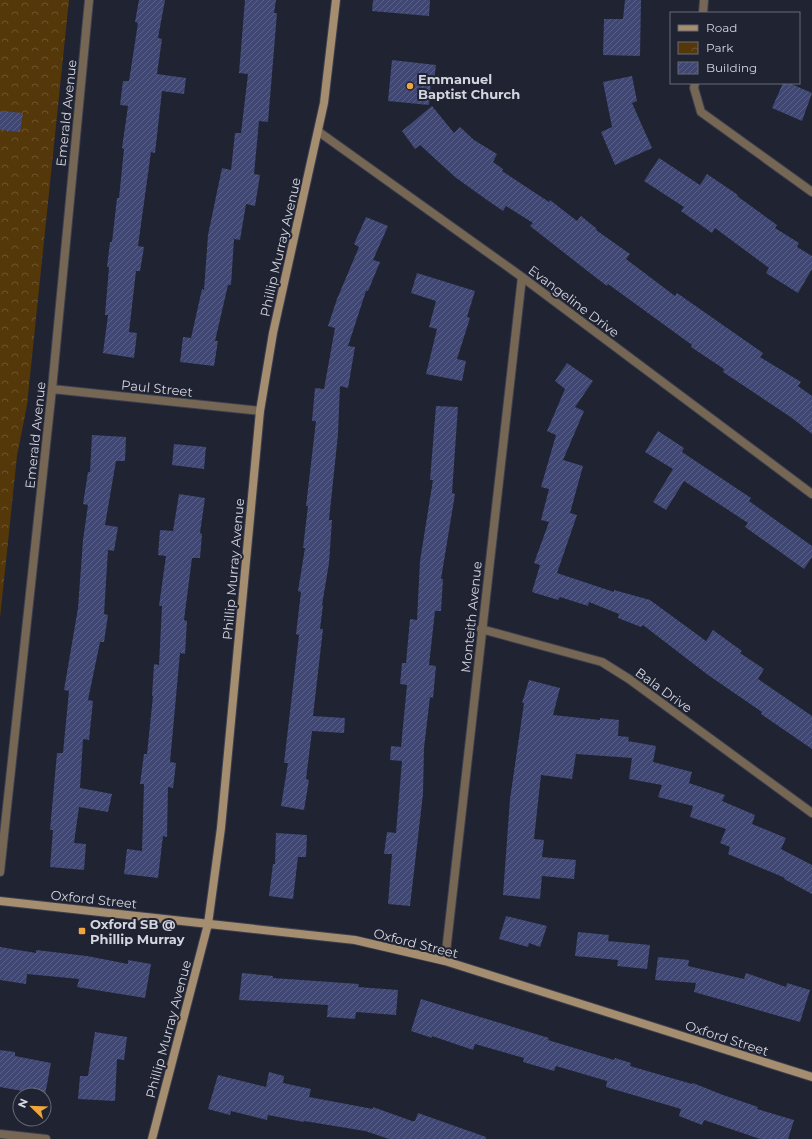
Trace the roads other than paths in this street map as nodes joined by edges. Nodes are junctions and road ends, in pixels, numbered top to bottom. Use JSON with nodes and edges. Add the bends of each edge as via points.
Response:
{"nodes":[{"id":1,"x":89,"y":0,"type":"edge"},
{"id":2,"x":336,"y":0,"type":"edge"},
{"id":3,"x":704,"y":0,"type":"edge"},
{"id":4,"x":703,"y":12,"type":"edge"},
{"id":5,"x":695,"y":84,"type":"edge"},
{"id":6,"x":319,"y":132,"type":"junction"},
{"id":7,"x":812,"y":192,"type":"edge"},
{"id":8,"x":522,"y":277,"type":"junction"},
{"id":9,"x":52,"y":389,"type":"junction"},
{"id":10,"x":260,"y":411,"type":"junction"},
{"id":11,"x":812,"y":494,"type":"edge"},
{"id":12,"x":481,"y":629,"type":"junction"},
{"id":13,"x":812,"y":813,"type":"edge"},
{"id":14,"x":0,"y":872,"type":"edge"},
{"id":15,"x":0,"y":901,"type":"edge"},
{"id":16,"x":208,"y":924,"type":"junction"},
{"id":17,"x":445,"y":961,"type":"junction"},
{"id":18,"x":812,"y":1078,"type":"edge"},
{"id":19,"x":0,"y":1134,"type":"edge"},
{"id":20,"x":46,"y":1139,"type":"edge"},
{"id":21,"x":152,"y":1139,"type":"edge"}],
"edges":[{"from":1,"to":9,"type":"street","name":"Emerald Avenue"},
{"from":2,"to":6,"type":"street","name":"Phillip Murray Avenue"},
{"from":3,"to":4,"type":"street"},
{"from":5,"to":7,"type":"street","via":[[701,112]]},
{"from":6,"to":8,"type":"street","name":"Evangeline Drive"},
{"from":6,"to":10,"type":"street","name":"Phillip Murray Avenue","via":[[273,333]]},
{"from":8,"to":11,"type":"street","name":"Evangeline Drive"},
{"from":8,"to":12,"type":"street","name":"Monteith Avenue"},
{"from":9,"to":10,"type":"street","name":"Paul Street"},
{"from":9,"to":14,"type":"street","name":"Emerald Avenue"},
{"from":10,"to":16,"type":"street","name":"Phillip Murray Avenue","via":[[221,820]]},
{"from":12,"to":13,"type":"street","name":"Bala Drive","via":[[602,662],[629,678]]},
{"from":12,"to":17,"type":"street","name":"Monteith Avenue"},
{"from":15,"to":16,"type":"street","name":"Oxford Street"},
{"from":16,"to":17,"type":"street","name":"Oxford Street","via":[[356,940]]},
{"from":16,"to":21,"type":"street","name":"Phillip Murray Avenue"},
{"from":17,"to":18,"type":"street","name":"Oxford Street"},
{"from":19,"to":20,"type":"street"}]}
